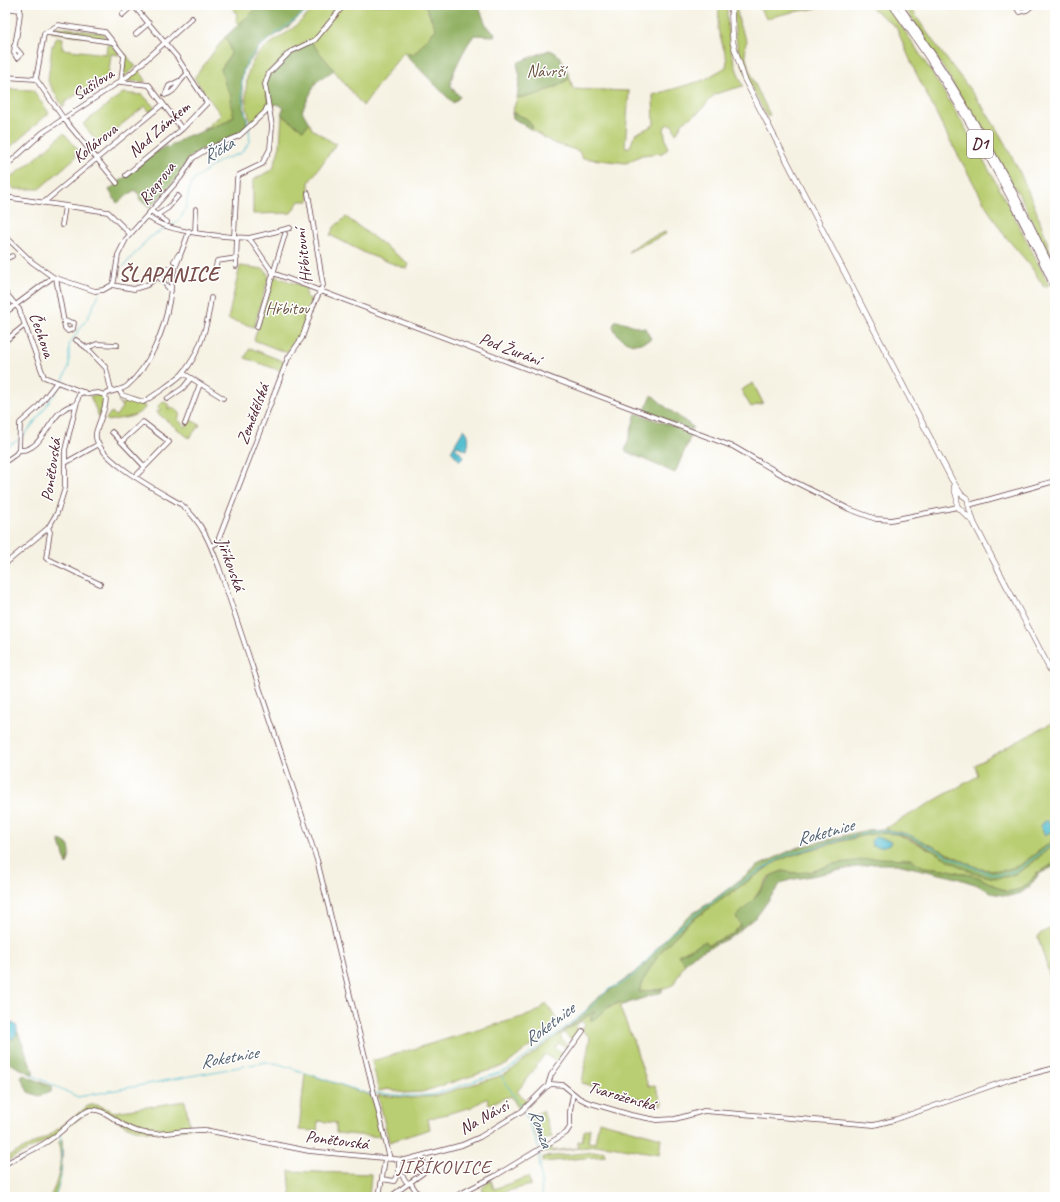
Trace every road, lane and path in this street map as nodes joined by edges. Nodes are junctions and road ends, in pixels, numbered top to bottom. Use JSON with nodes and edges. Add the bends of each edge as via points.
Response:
{"nodes":[{"id":1,"x":133,"y":5,"type":"edge"},
{"id":2,"x":344,"y":5,"type":"edge"},
{"id":3,"x":731,"y":5,"type":"edge"},
{"id":4,"x":892,"y":5,"type":"edge"},
{"id":5,"x":899,"y":5,"type":"edge"},
{"id":6,"x":1015,"y":5,"type":"edge"},
{"id":7,"x":1032,"y":5,"type":"edge"},
{"id":8,"x":5,"y":8,"type":"edge"},
{"id":9,"x":20,"y":8,"type":"edge"},
{"id":10,"x":122,"y":15,"type":"dead end"},
{"id":11,"x":192,"y":18,"type":"dead end"},
{"id":12,"x":149,"y":23,"type":"junction"},
{"id":13,"x":48,"y":32,"type":"junction"},
{"id":14,"x":136,"y":34,"type":"dead end"},
{"id":15,"x":112,"y":42,"type":"junction"},
{"id":16,"x":165,"y":43,"type":"junction"},
{"id":17,"x":14,"y":46,"type":"dead end"},
{"id":18,"x":188,"y":73,"type":"junction"},
{"id":19,"x":5,"y":77,"type":"edge"},
{"id":20,"x":36,"y":79,"type":"junction"},
{"id":21,"x":179,"y":81,"type":"junction"},
{"id":22,"x":121,"y":82,"type":"junction"},
{"id":23,"x":166,"y":95,"type":"junction"},
{"id":24,"x":160,"y":100,"type":"junction"},
{"id":25,"x":163,"y":104,"type":"junction"},
{"id":26,"x":268,"y":105,"type":"junction"},
{"id":27,"x":64,"y":119,"type":"junction"},
{"id":28,"x":182,"y":128,"type":"junction"},
{"id":29,"x":96,"y":158,"type":"junction"},
{"id":30,"x":5,"y":166,"type":"edge"},
{"id":31,"x":126,"y":175,"type":"dead end"},
{"id":32,"x":117,"y":184,"type":"dead end"},
{"id":33,"x":308,"y":193,"type":"dead end"},
{"id":34,"x":178,"y":196,"type":"dead end"},
{"id":35,"x":5,"y":197,"type":"edge"},
{"id":36,"x":43,"y":203,"type":"junction"},
{"id":37,"x":65,"y":206,"type":"junction"},
{"id":38,"x":196,"y":209,"type":"dead end"},
{"id":39,"x":151,"y":211,"type":"junction"},
{"id":40,"x":157,"y":215,"type":"junction"},
{"id":41,"x":147,"y":216,"type":"junction"},
{"id":42,"x":166,"y":224,"type":"junction"},
{"id":43,"x":62,"y":225,"type":"dead end"},
{"id":44,"x":290,"y":228,"type":"dead end"},
{"id":45,"x":189,"y":231,"type":"junction"},
{"id":46,"x":195,"y":232,"type":"junction"},
{"id":47,"x":130,"y":234,"type":"junction"},
{"id":48,"x":285,"y":234,"type":"dead end"},
{"id":49,"x":5,"y":236,"type":"edge"},
{"id":50,"x":236,"y":237,"type":"junction"},
{"id":51,"x":249,"y":238,"type":"junction"},
{"id":52,"x":182,"y":250,"type":"junction"},
{"id":53,"x":12,"y":256,"type":"dead end"},
{"id":54,"x":5,"y":258,"type":"edge"},
{"id":55,"x":237,"y":258,"type":"junction"},
{"id":56,"x":174,"y":261,"type":"dead end"},
{"id":57,"x":236,"y":266,"type":"dead end"},
{"id":58,"x":174,"y":271,"type":"junction"},
{"id":59,"x":215,"y":271,"type":"dead end"},
{"id":60,"x":273,"y":273,"type":"junction"},
{"id":61,"x":1055,"y":276,"type":"edge"},
{"id":62,"x":54,"y":277,"type":"junction"},
{"id":63,"x":159,"y":277,"type":"junction"},
{"id":64,"x":112,"y":285,"type":"junction"},
{"id":65,"x":1055,"y":289,"type":"edge"},
{"id":66,"x":319,"y":290,"type":"junction"},
{"id":67,"x":171,"y":291,"type":"junction"},
{"id":68,"x":5,"y":292,"type":"edge"},
{"id":69,"x":211,"y":298,"type":"dead end"},
{"id":70,"x":16,"y":305,"type":"junction"},
{"id":71,"x":5,"y":313,"type":"edge"},
{"id":72,"x":64,"y":321,"type":"dead end"},
{"id":73,"x":25,"y":325,"type":"junction"},
{"id":74,"x":257,"y":327,"type":"dead end"},
{"id":75,"x":76,"y":340,"type":"dead end"},
{"id":76,"x":5,"y":341,"type":"edge"},
{"id":77,"x":117,"y":345,"type":"dead end"},
{"id":78,"x":87,"y":348,"type":"junction"},
{"id":79,"x":183,"y":374,"type":"junction"},
{"id":80,"x":191,"y":378,"type":"junction"},
{"id":81,"x":58,"y":382,"type":"junction"},
{"id":82,"x":200,"y":384,"type":"junction"},
{"id":83,"x":71,"y":387,"type":"junction"},
{"id":84,"x":111,"y":390,"type":"junction"},
{"id":85,"x":119,"y":390,"type":"junction"},
{"id":86,"x":84,"y":392,"type":"junction"},
{"id":87,"x":105,"y":395,"type":"junction"},
{"id":88,"x":223,"y":398,"type":"dead end"},
{"id":89,"x":167,"y":400,"type":"dead end"},
{"id":90,"x":76,"y":402,"type":"junction"},
{"id":91,"x":185,"y":424,"type":"dead end"},
{"id":92,"x":112,"y":432,"type":"dead end"},
{"id":93,"x":121,"y":442,"type":"junction"},
{"id":94,"x":99,"y":444,"type":"junction"},
{"id":95,"x":19,"y":450,"type":"junction"},
{"id":96,"x":5,"y":462,"type":"edge"},
{"id":97,"x":65,"y":463,"type":"junction"},
{"id":98,"x":144,"y":466,"type":"junction"},
{"id":99,"x":135,"y":477,"type":"junction"},
{"id":100,"x":952,"y":480,"type":"junction"},
{"id":101,"x":1055,"y":481,"type":"edge"},
{"id":102,"x":957,"y":501,"type":"junction"},
{"id":103,"x":967,"y":501,"type":"junction"},
{"id":104,"x":960,"y":508,"type":"junction"},
{"id":105,"x":945,"y":509,"type":"junction"},
{"id":106,"x":974,"y":523,"type":"junction"},
{"id":107,"x":48,"y":528,"type":"junction"},
{"id":108,"x":211,"y":546,"type":"junction"},
{"id":109,"x":5,"y":564,"type":"edge"},
{"id":110,"x":100,"y":584,"type":"dead end"},
{"id":111,"x":1055,"y":679,"type":"edge"},
{"id":112,"x":582,"y":1030,"type":"dead end"},
{"id":113,"x":1055,"y":1068,"type":"edge"},
{"id":114,"x":548,"y":1085,"type":"junction"},
{"id":115,"x":573,"y":1094,"type":"junction"},
{"id":116,"x":422,"y":1156,"type":"junction"},
{"id":117,"x":388,"y":1159,"type":"junction"},
{"id":118,"x":399,"y":1160,"type":"junction"},
{"id":119,"x":5,"y":1164,"type":"edge"},
{"id":120,"x":399,"y":1171,"type":"junction"},
{"id":121,"x":382,"y":1179,"type":"junction"},
{"id":122,"x":409,"y":1183,"type":"junction"},
{"id":123,"x":379,"y":1197,"type":"edge"},
{"id":124,"x":390,"y":1197,"type":"edge"},
{"id":125,"x":420,"y":1197,"type":"edge"},
{"id":126,"x":454,"y":1197,"type":"edge"}],
"edges":[{"from":1,"to":10,"type":"street"},
{"from":1,"to":12,"type":"street"},
{"from":2,"to":26,"type":"street","via":[[314,40],[290,52],[269,73],[265,84]]},
{"from":3,"to":100,"type":"main road","via":[[733,43],[744,78]]},
{"from":4,"to":65,"type":"highway","number":"D1","via":[[956,103],[997,173]]},
{"from":5,"to":61,"type":"highway","number":"D1","via":[[961,100]]},
{"from":6,"to":7,"type":"street","via":[[1019,12],[1027,10]]},
{"from":8,"to":9,"type":"street"},
{"from":9,"to":17,"type":"street"},
{"from":11,"to":16,"type":"street","name":"Sušilova"},
{"from":12,"to":14,"type":"street"},
{"from":12,"to":16,"type":"street"},
{"from":13,"to":15,"type":"street"},
{"from":13,"to":15,"type":"street","via":[[58,25],[105,32]]},
{"from":13,"to":20,"type":"street","via":[[42,37]]},
{"from":15,"to":22,"type":"street","via":[[124,56]]},
{"from":16,"to":18,"type":"street"},
{"from":16,"to":22,"type":"street","name":"Sušilova"},
{"from":18,"to":21,"type":"street"},
{"from":18,"to":28,"type":"street","name":"Nad Zámkem","via":[[207,103]]},
{"from":19,"to":20,"type":"street"},
{"from":20,"to":27,"type":"street"},
{"from":21,"to":23,"type":"street","via":[[174,91]]},
{"from":21,"to":23,"type":"street","via":[[169,86]]},
{"from":22,"to":24,"type":"street","via":[[146,84]]},
{"from":22,"to":27,"type":"street","name":"Sušilova"},
{"from":23,"to":24,"type":"street"},
{"from":24,"to":25,"type":"street"},
{"from":25,"to":28,"type":"street"},
{"from":25,"to":29,"type":"street","name":"Kollárova"},
{"from":26,"to":39,"type":"street","name":"Riegrova","via":[[265,112],[250,127],[231,141],[193,158],[181,177]]},
{"from":26,"to":50,"type":"street","via":[[272,141],[262,164],[237,179]]},
{"from":27,"to":29,"type":"street"},
{"from":27,"to":30,"type":"street","name":"Sušilova","via":[[42,133]]},
{"from":28,"to":31,"type":"street","name":"Nad Zámkem"},
{"from":29,"to":32,"type":"street"},
{"from":29,"to":36,"type":"street","name":"Kollárova"},
{"from":33,"to":66,"type":"street","name":"Hřbitovní","via":[[323,285]]},
{"from":34,"to":40,"type":"street","via":[[168,208]]},
{"from":35,"to":36,"type":"street"},
{"from":36,"to":37,"type":"street"},
{"from":37,"to":43,"type":"street"},
{"from":37,"to":47,"type":"street","via":[[108,212]]},
{"from":38,"to":46,"type":"street"},
{"from":39,"to":40,"type":"street"},
{"from":39,"to":41,"type":"street","name":"Riegrova"},
{"from":40,"to":42,"type":"street"},
{"from":41,"to":42,"type":"street","name":"Hřbitovní"},
{"from":41,"to":47,"type":"street","name":"Riegrova"},
{"from":42,"to":45,"type":"street","name":"Hřbitovní"},
{"from":44,"to":51,"type":"street","name":"Hřbitovní"},
{"from":45,"to":46,"type":"street","name":"Hřbitovní"},
{"from":45,"to":52,"type":"street"},
{"from":46,"to":50,"type":"street","name":"Hřbitovní"},
{"from":47,"to":64,"type":"street","name":"Riegrova","via":[[118,254]]},
{"from":48,"to":60,"type":"street","name":"Hřbitovní"},
{"from":49,"to":62,"type":"street","via":[[32,262]]},
{"from":50,"to":51,"type":"street","name":"Hřbitovní"},
{"from":50,"to":55,"type":"street"},
{"from":51,"to":60,"type":"street","name":"Hřbitovní"},
{"from":52,"to":56,"type":"street"},
{"from":52,"to":58,"type":"street"},
{"from":53,"to":54,"type":"street"},
{"from":55,"to":57,"type":"street"},
{"from":55,"to":59,"type":"street","via":[[217,261]]},
{"from":58,"to":63,"type":"street","via":[[168,268]]},
{"from":58,"to":67,"type":"street"},
{"from":60,"to":66,"type":"street","name":"Hřbitovní"},
{"from":60,"to":74,"type":"street","name":"Hřbitovní"},
{"from":62,"to":64,"type":"street","via":[[95,291]]},
{"from":62,"to":70,"type":"street"},
{"from":62,"to":72,"type":"street"},
{"from":63,"to":64,"type":"street","via":[[150,284],[138,288]]},
{"from":63,"to":67,"type":"street"},
{"from":66,"to":105,"type":"street","name":"Pod Žurání","via":[[734,446],[791,480],[869,517],[892,520]]},
{"from":66,"to":108,"type":"street","name":"Zemědělská","via":[[302,338],[288,358],[217,543]]},
{"from":67,"to":85,"type":"street","via":[[157,341],[145,363],[124,388]]},
{"from":68,"to":70,"type":"street","name":"Čechova"},
{"from":69,"to":79,"type":"street","via":[[210,310],[197,351]]},
{"from":70,"to":71,"type":"street"},
{"from":70,"to":73,"type":"street","name":"Čechova"},
{"from":73,"to":76,"type":"street"},
{"from":73,"to":81,"type":"street","name":"Čechova","via":[[40,371],[44,377]]},
{"from":75,"to":78,"type":"street"},
{"from":77,"to":78,"type":"street","via":[[97,344]]},
{"from":78,"to":84,"type":"street","via":[[106,368]]},
{"from":79,"to":80,"type":"street"},
{"from":79,"to":85,"type":"street","via":[[143,402],[122,395]]},
{"from":80,"to":82,"type":"street"},
{"from":80,"to":89,"type":"street","via":[[184,388]]},
{"from":81,"to":83,"type":"street","name":"Čechova"},
{"from":81,"to":95,"type":"street","via":[[37,408],[20,423]]},
{"from":82,"to":88,"type":"street"},
{"from":82,"to":91,"type":"street"},
{"from":83,"to":86,"type":"street","name":"Čechova"},
{"from":83,"to":90,"type":"street","via":[[76,393]]},
{"from":84,"to":85,"type":"street"},
{"from":84,"to":87,"type":"street"},
{"from":86,"to":87,"type":"street","name":"Čechova"},
{"from":86,"to":90,"type":"street","via":[[79,394]]},
{"from":87,"to":94,"type":"street","via":[[107,402],[96,436]]},
{"from":90,"to":95,"type":"street","via":[[59,413],[29,449]]},
{"from":90,"to":97,"type":"street","name":"Ponětovská","via":[[65,450]]},
{"from":92,"to":93,"type":"street"},
{"from":93,"to":98,"type":"street"},
{"from":93,"to":98,"type":"street","via":[[143,422],[169,442]]},
{"from":94,"to":97,"type":"street"},
{"from":94,"to":99,"type":"street","name":"Jiříkovská","via":[[118,465]]},
{"from":95,"to":96,"type":"street"},
{"from":97,"to":107,"type":"street","name":"Ponětovská","via":[[63,497]]},
{"from":98,"to":99,"type":"street"},
{"from":99,"to":108,"type":"street","name":"Jiříkovská","via":[[190,511],[207,534]]},
{"from":100,"to":102,"type":"main road"},
{"from":100,"to":103,"type":"main road"},
{"from":101,"to":103,"type":"street","via":[[982,500]]},
{"from":102,"to":103,"type":"main road"},
{"from":102,"to":104,"type":"main road"},
{"from":102,"to":105,"type":"street"},
{"from":103,"to":104,"type":"main road"},
{"from":103,"to":106,"type":"main road"},
{"from":104,"to":105,"type":"street","name":"Pod Žurání"},
{"from":104,"to":106,"type":"main road"},
{"from":106,"to":111,"type":"main road"},
{"from":107,"to":109,"type":"street","name":"Ponětovská"},
{"from":107,"to":110,"type":"street","via":[[50,532],[46,558]]},
{"from":108,"to":117,"type":"street","name":"Jiříkovská","via":[[317,860],[375,1093]]},
{"from":112,"to":114,"type":"street","name":"Na Návsi","via":[[549,1078]]},
{"from":113,"to":115,"type":"street","name":"Tvaroženská","via":[[1011,1079],[878,1124],[704,1111],[671,1119],[650,1120],[587,1102]]},
{"from":114,"to":115,"type":"street","name":"Tvaroženská","via":[[558,1083]]},
{"from":114,"to":116,"type":"street","name":"Na Návsi","via":[[524,1110],[492,1130],[474,1140]]},
{"from":115,"to":126,"type":"street","via":[[570,1127],[560,1138]]},
{"from":116,"to":118,"type":"street","name":"Na Návsi"},
{"from":116,"to":122,"type":"street","via":[[425,1170]]},
{"from":117,"to":118,"type":"street","name":"Ponětovská"},
{"from":117,"to":119,"type":"street","name":"Ponětovská","via":[[309,1151],[205,1130],[189,1129],[168,1134],[136,1131],[123,1126],[99,1110],[89,1110],[49,1141]]},
{"from":117,"to":121,"type":"street"},
{"from":118,"to":120,"type":"street"},
{"from":120,"to":121,"type":"street","via":[[394,1181]]},
{"from":120,"to":122,"type":"street"},
{"from":121,"to":123,"type":"street"},
{"from":122,"to":124,"type":"street"},
{"from":122,"to":125,"type":"street"}]}
